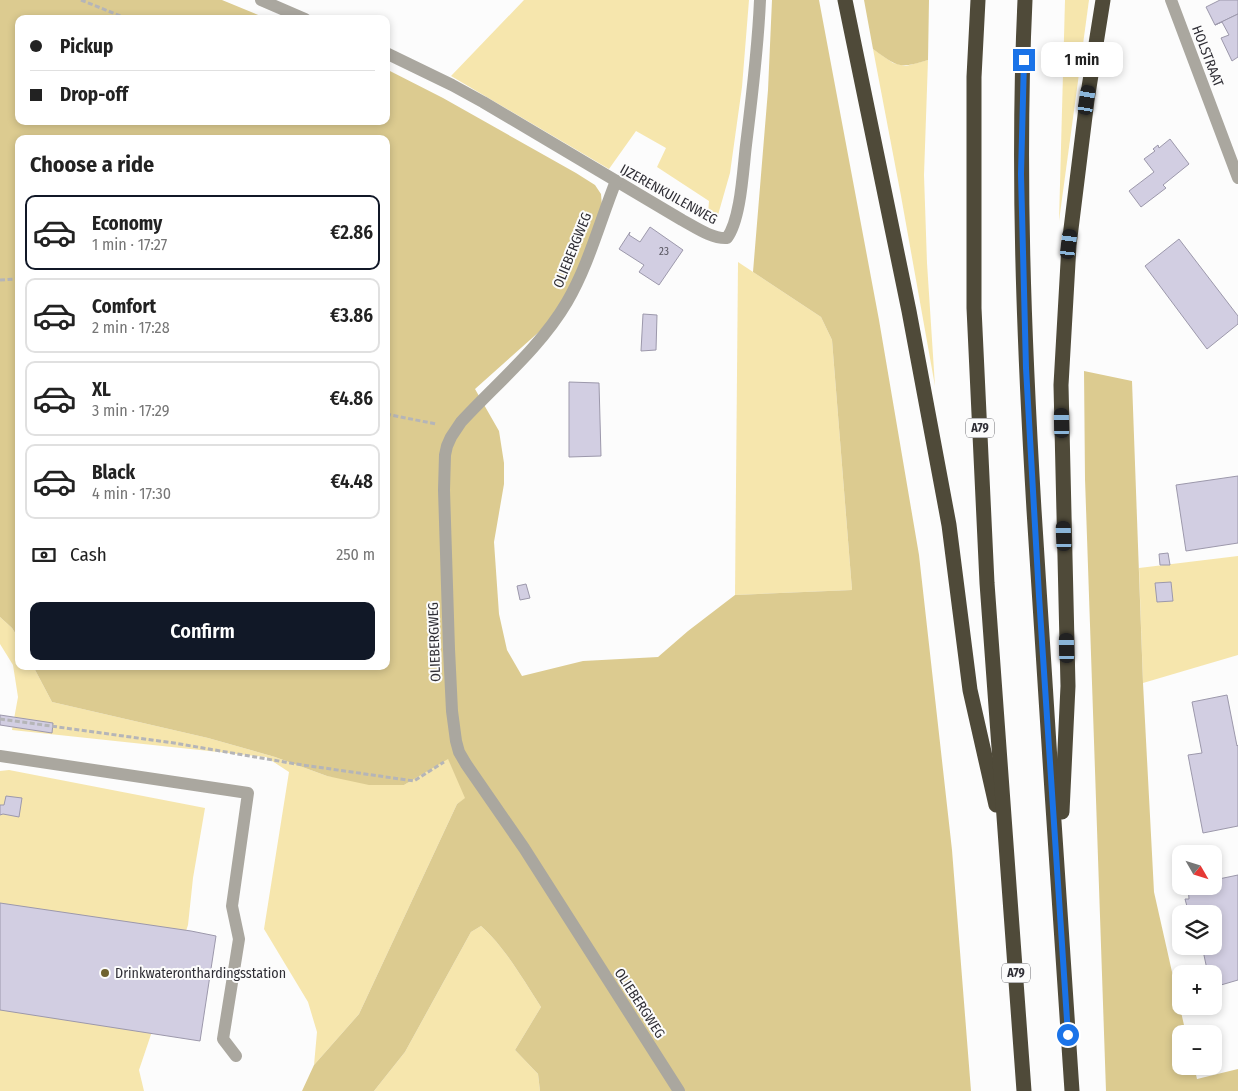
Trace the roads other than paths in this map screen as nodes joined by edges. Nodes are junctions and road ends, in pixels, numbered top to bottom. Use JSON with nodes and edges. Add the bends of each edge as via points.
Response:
{"nodes":[{"id":1,"x":261,"y":0,"type":"edge"},
{"id":2,"x":760,"y":0,"type":"edge"},
{"id":3,"x":845,"y":0,"type":"edge"},
{"id":4,"x":978,"y":0,"type":"edge"},
{"id":5,"x":1025,"y":0,"type":"edge"},
{"id":6,"x":1103,"y":0,"type":"edge"},
{"id":7,"x":1171,"y":0,"type":"edge"},
{"id":8,"x":296,"y":15,"type":"edge"},
{"id":9,"x":390,"y":55,"type":"edge"},
{"id":10,"x":1238,"y":178,"type":"edge"},
{"id":11,"x":616,"y":181,"type":"junction"},
{"id":12,"x":0,"y":756,"type":"edge"},
{"id":13,"x":1007,"y":856,"type":"junction"},
{"id":14,"x":1059,"y":886,"type":"junction"},
{"id":15,"x":236,"y":1056,"type":"dead end"},
{"id":16,"x":679,"y":1091,"type":"edge"},
{"id":17,"x":1024,"y":1091,"type":"edge"},
{"id":18,"x":1072,"y":1091,"type":"edge"}],
"edges":[{"from":1,"to":8,"type":"street"},
{"from":2,"to":11,"type":"street","name":"IJZERENKUILENWEG","via":[[740,195],[732,232],[727,238],[715,237]]},
{"from":3,"to":13,"type":"highway","number":"A79","via":[[899,258],[949,525],[970,690]]},
{"from":4,"to":13,"type":"highway","number":"A79","via":[[974,77],[974,308],[988,583]]},
{"from":5,"to":14,"type":"highway","via":[[1021,174],[1026,368]]},
{"from":6,"to":14,"type":"highway","via":[[1069,244],[1062,376],[1068,686]]},
{"from":7,"to":10,"type":"street","name":"HOLSTRAAT"},
{"from":9,"to":11,"type":"street","name":"IJZERENKUILENWEG","via":[[475,98]]},
{"from":11,"to":16,"type":"street","name":"OLIEBERGWEG","via":[[566,304],[537,342],[466,417],[447,446],[444,490],[452,711],[456,741],[466,764],[549,886]]},
{"from":12,"to":15,"type":"street","via":[[248,793],[232,906],[239,939],[223,1039]]},
{"from":13,"to":17,"type":"highway","number":"A79"},
{"from":14,"to":18,"type":"highway"}]}
